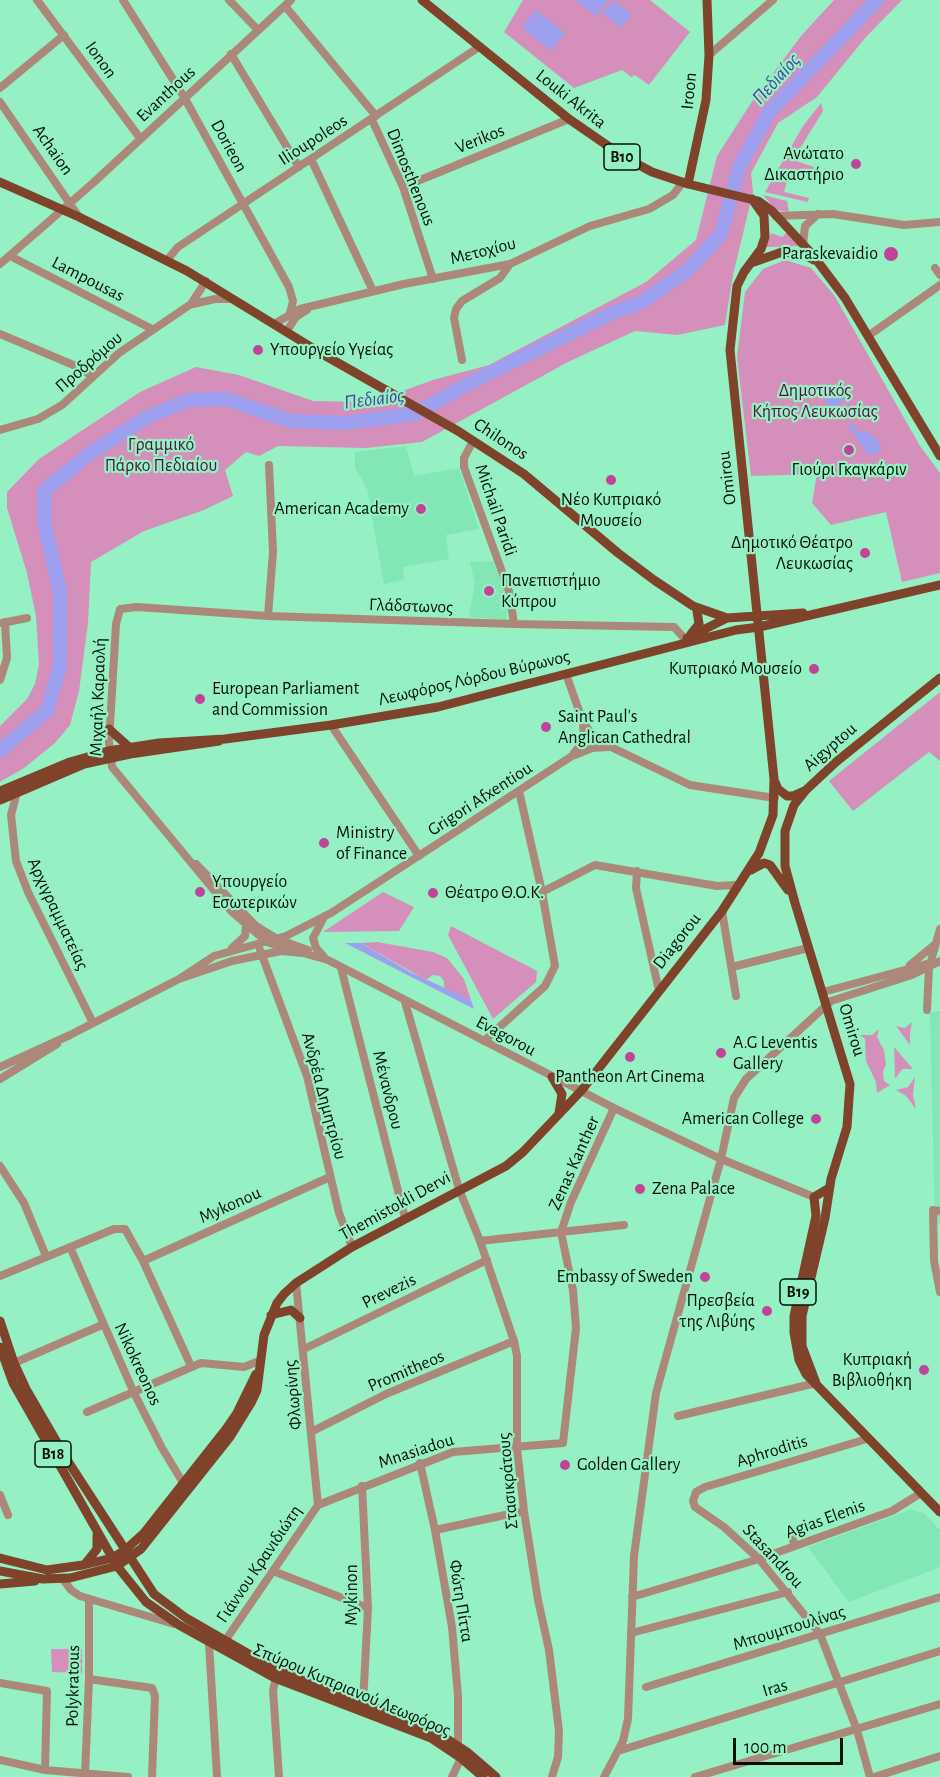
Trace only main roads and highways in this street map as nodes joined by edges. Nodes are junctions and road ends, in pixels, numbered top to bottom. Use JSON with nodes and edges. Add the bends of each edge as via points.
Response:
{"nodes":[{"id":1,"x":422,"y":0,"type":"edge"},
{"id":2,"x":707,"y":0,"type":"edge"},
{"id":3,"x":0,"y":182,"type":"edge"},
{"id":4,"x":685,"y":183,"type":"junction"},
{"id":5,"x":752,"y":199,"type":"junction"},
{"id":6,"x":821,"y":265,"type":"junction"},
{"id":7,"x":749,"y":266,"type":"junction"},
{"id":8,"x":940,"y":456,"type":"edge"},
{"id":9,"x":940,"y":585,"type":"edge"},
{"id":10,"x":695,"y":609,"type":"junction"},
{"id":11,"x":817,"y":612,"type":"junction"},
{"id":12,"x":758,"y":615,"type":"junction"},
{"id":13,"x":727,"y":618,"type":"junction"},
{"id":14,"x":716,"y":624,"type":"junction"},
{"id":15,"x":759,"y":627,"type":"junction"},
{"id":16,"x":736,"y":630,"type":"junction"},
{"id":17,"x":684,"y":639,"type":"junction"},
{"id":18,"x":657,"y":651,"type":"junction"},
{"id":19,"x":940,"y":678,"type":"edge"},
{"id":20,"x":110,"y":729,"type":"road end"},
{"id":21,"x":225,"y":739,"type":"junction"},
{"id":22,"x":129,"y":747,"type":"junction"},
{"id":23,"x":109,"y":755,"type":"junction"},
{"id":24,"x":774,"y":779,"type":"junction"},
{"id":25,"x":806,"y":790,"type":"junction"},
{"id":26,"x":0,"y":791,"type":"edge"},
{"id":27,"x":775,"y":798,"type":"junction"},
{"id":28,"x":0,"y":802,"type":"edge"},
{"id":29,"x":785,"y":831,"type":"junction"},
{"id":30,"x":785,"y":866,"type":"joint"},
{"id":31,"x":747,"y":873,"type":"junction"},
{"id":32,"x":795,"y":903,"type":"junction"},
{"id":33,"x":552,"y":1077,"type":"road end"},
{"id":34,"x":581,"y":1091,"type":"joint"},
{"id":35,"x":558,"y":1115,"type":"junction"},
{"id":36,"x":829,"y":1188,"type":"junction"},
{"id":37,"x":271,"y":1315,"type":"junction"},
{"id":38,"x":300,"y":1318,"type":"road end"},
{"id":39,"x":0,"y":1321,"type":"edge"},
{"id":40,"x":0,"y":1347,"type":"edge"},
{"id":41,"x":816,"y":1383,"type":"junction"},
{"id":42,"x":940,"y":1512,"type":"edge"},
{"id":43,"x":96,"y":1529,"type":"junction"},
{"id":44,"x":127,"y":1555,"type":"junction"},
{"id":45,"x":0,"y":1558,"type":"edge"},
{"id":46,"x":5,"y":1562,"type":"edge"},
{"id":47,"x":114,"y":1562,"type":"junction"},
{"id":48,"x":83,"y":1565,"type":"junction"},
{"id":49,"x":0,"y":1571,"type":"edge"},
{"id":50,"x":43,"y":1579,"type":"junction"},
{"id":51,"x":0,"y":1584,"type":"edge"},
{"id":52,"x":277,"y":1674,"type":"junction"},
{"id":53,"x":483,"y":1777,"type":"edge"},
{"id":54,"x":496,"y":1777,"type":"edge"}],
"edges":[{"from":1,"to":4,"type":"main road","name":"Louki Akrita","number":"B10","via":[[569,119],[624,158]]},
{"from":2,"to":4,"type":"main road","name":"Iroon","via":[[709,55],[702,126]]},
{"from":3,"to":10,"type":"main road","name":"Chilonos","via":[[206,281],[391,395],[458,431],[524,474],[618,554]]},
{"from":4,"to":5,"type":"main road","name":"Louki Akrita","number":"B10"},
{"from":5,"to":6,"type":"main road","via":[[776,216]]},
{"from":5,"to":7,"type":"main road","name":"Omirou","via":[[764,216],[766,230],[762,249]]},
{"from":6,"to":7,"type":"main road","via":[[803,254],[782,252]]},
{"from":6,"to":8,"type":"main road"},
{"from":7,"to":12,"type":"main road","name":"Omirou","via":[[737,286],[730,350]]},
{"from":9,"to":11,"type":"main road"},
{"from":10,"to":13,"type":"main road"},
{"from":10,"to":14,"type":"main road"},
{"from":10,"to":17,"type":"main road","via":[[699,624]]},
{"from":11,"to":12,"type":"main road","name":"Λεωφόρος Λόρδου Βύρωνος"},
{"from":11,"to":15,"type":"main road","name":"Λεωφόρος Λόρδου Βύρωνος"},
{"from":12,"to":13,"type":"main road","name":"Λεωφόρος Λόρδου Βύρωνος"},
{"from":12,"to":15,"type":"main road","name":"Omirou"},
{"from":13,"to":14,"type":"main road","name":"Λεωφόρος Λόρδου Βύρωνος"},
{"from":14,"to":16,"type":"main road"},
{"from":14,"to":17,"type":"main road","name":"Λεωφόρος Λόρδου Βύρωνος"},
{"from":15,"to":16,"type":"main road","name":"Λεωφόρος Λόρδου Βύρωνος"},
{"from":15,"to":24,"type":"main road","name":"Omirou"},
{"from":16,"to":18,"type":"main road","name":"Λεωφόρος Λόρδου Βύρωνος"},
{"from":17,"to":18,"type":"main road","name":"Λεωφόρος Λόρδου Βύρωνος"},
{"from":18,"to":21,"type":"main road","name":"Λεωφόρος Λόρδου Βύρωνος","via":[[438,707]]},
{"from":19,"to":25,"type":"main road","name":"Aigyptou"},
{"from":20,"to":22,"type":"main road"},
{"from":21,"to":22,"type":"main road","name":"Λεωφόρος Λόρδου Βύρωνος"},
{"from":21,"to":23,"type":"main road","name":"Λεωφόρος Λόρδου Βύρωνος"},
{"from":22,"to":23,"type":"main road","name":"Λεωφόρος Λόρδου Βύρωνος"},
{"from":23,"to":26,"type":"main road","name":"Λεωφόρος Λόρδου Βύρωνος","via":[[70,762]]},
{"from":23,"to":28,"type":"main road","name":"Λεωφόρος Λόρδου Βύρωνος"},
{"from":24,"to":25,"type":"main road","via":[[783,794],[794,796]]},
{"from":24,"to":27,"type":"main road","name":"Omirou"},
{"from":25,"to":29,"type":"main road","name":"Aigyptou","via":[[794,805]]},
{"from":27,"to":29,"type":"main road"},
{"from":27,"to":31,"type":"main road","name":"Diagorou","via":[[771,827]]},
{"from":29,"to":30,"type":"main road","name":"Aigyptou"},
{"from":30,"to":32,"type":"main road","name":"Omirou"},
{"from":31,"to":32,"type":"main road","via":[[759,864],[770,865]]},
{"from":31,"to":34,"type":"main road","name":"Diagorou"},
{"from":32,"to":36,"type":"main road","name":"Omirou","via":[[845,1062],[850,1098],[847,1127]]},
{"from":33,"to":35,"type":"main road","via":[[562,1094]]},
{"from":34,"to":35,"type":"main road","name":"Themistokli Dervi"},
{"from":35,"to":37,"type":"main road","name":"Themistokli Dervi","via":[[514,1160],[352,1247],[296,1283]]},
{"from":36,"to":41,"type":"main road","number":"B19","via":[[802,1316],[802,1346]]},
{"from":36,"to":41,"type":"main road","number":"B19","via":[[814,1197],[816,1215],[797,1295],[794,1333],[803,1369]]},
{"from":37,"to":38,"type":"main road","via":[[291,1310]]},
{"from":37,"to":44,"type":"main road","name":"Themistokli Dervi","via":[[259,1365],[237,1413],[186,1486]]},
{"from":39,"to":44,"type":"main road","number":"B18","via":[[14,1363],[69,1463]]},
{"from":40,"to":43,"type":"main road","number":"B18","via":[[13,1383]]},
{"from":41,"to":42,"type":"main road","number":"B19"},
{"from":43,"to":47,"type":"main road","number":"B18"},
{"from":43,"to":48,"type":"main road","via":[[98,1549]]},
{"from":44,"to":47,"type":"main road","name":"Themistokli Dervi"},
{"from":44,"to":52,"type":"main road","name":"Σπύρου Κυπριανού Λεωφόρος","number":"B18","via":[[146,1585],[168,1606]]},
{"from":45,"to":46,"type":"main road"},
{"from":46,"to":48,"type":"main road","via":[[47,1570]]},
{"from":47,"to":48,"type":"main road"},
{"from":47,"to":50,"type":"main road","via":[[62,1578]]},
{"from":47,"to":52,"type":"main road","name":"Σπύρου Κυπριανού Λεωφόρος","number":"B18","via":[[146,1602],[179,1625]]},
{"from":49,"to":50,"type":"main road"},
{"from":50,"to":51,"type":"main road"},
{"from":52,"to":53,"type":"main road","name":"Σπύρου Κυπριανού Λεωφόρος","number":"B18","via":[[413,1730],[461,1758]]},
{"from":52,"to":54,"type":"main road","name":"Σπύρου Κυπριανού Λεωφόρος","number":"B18","via":[[430,1728],[458,1745]]}]}
